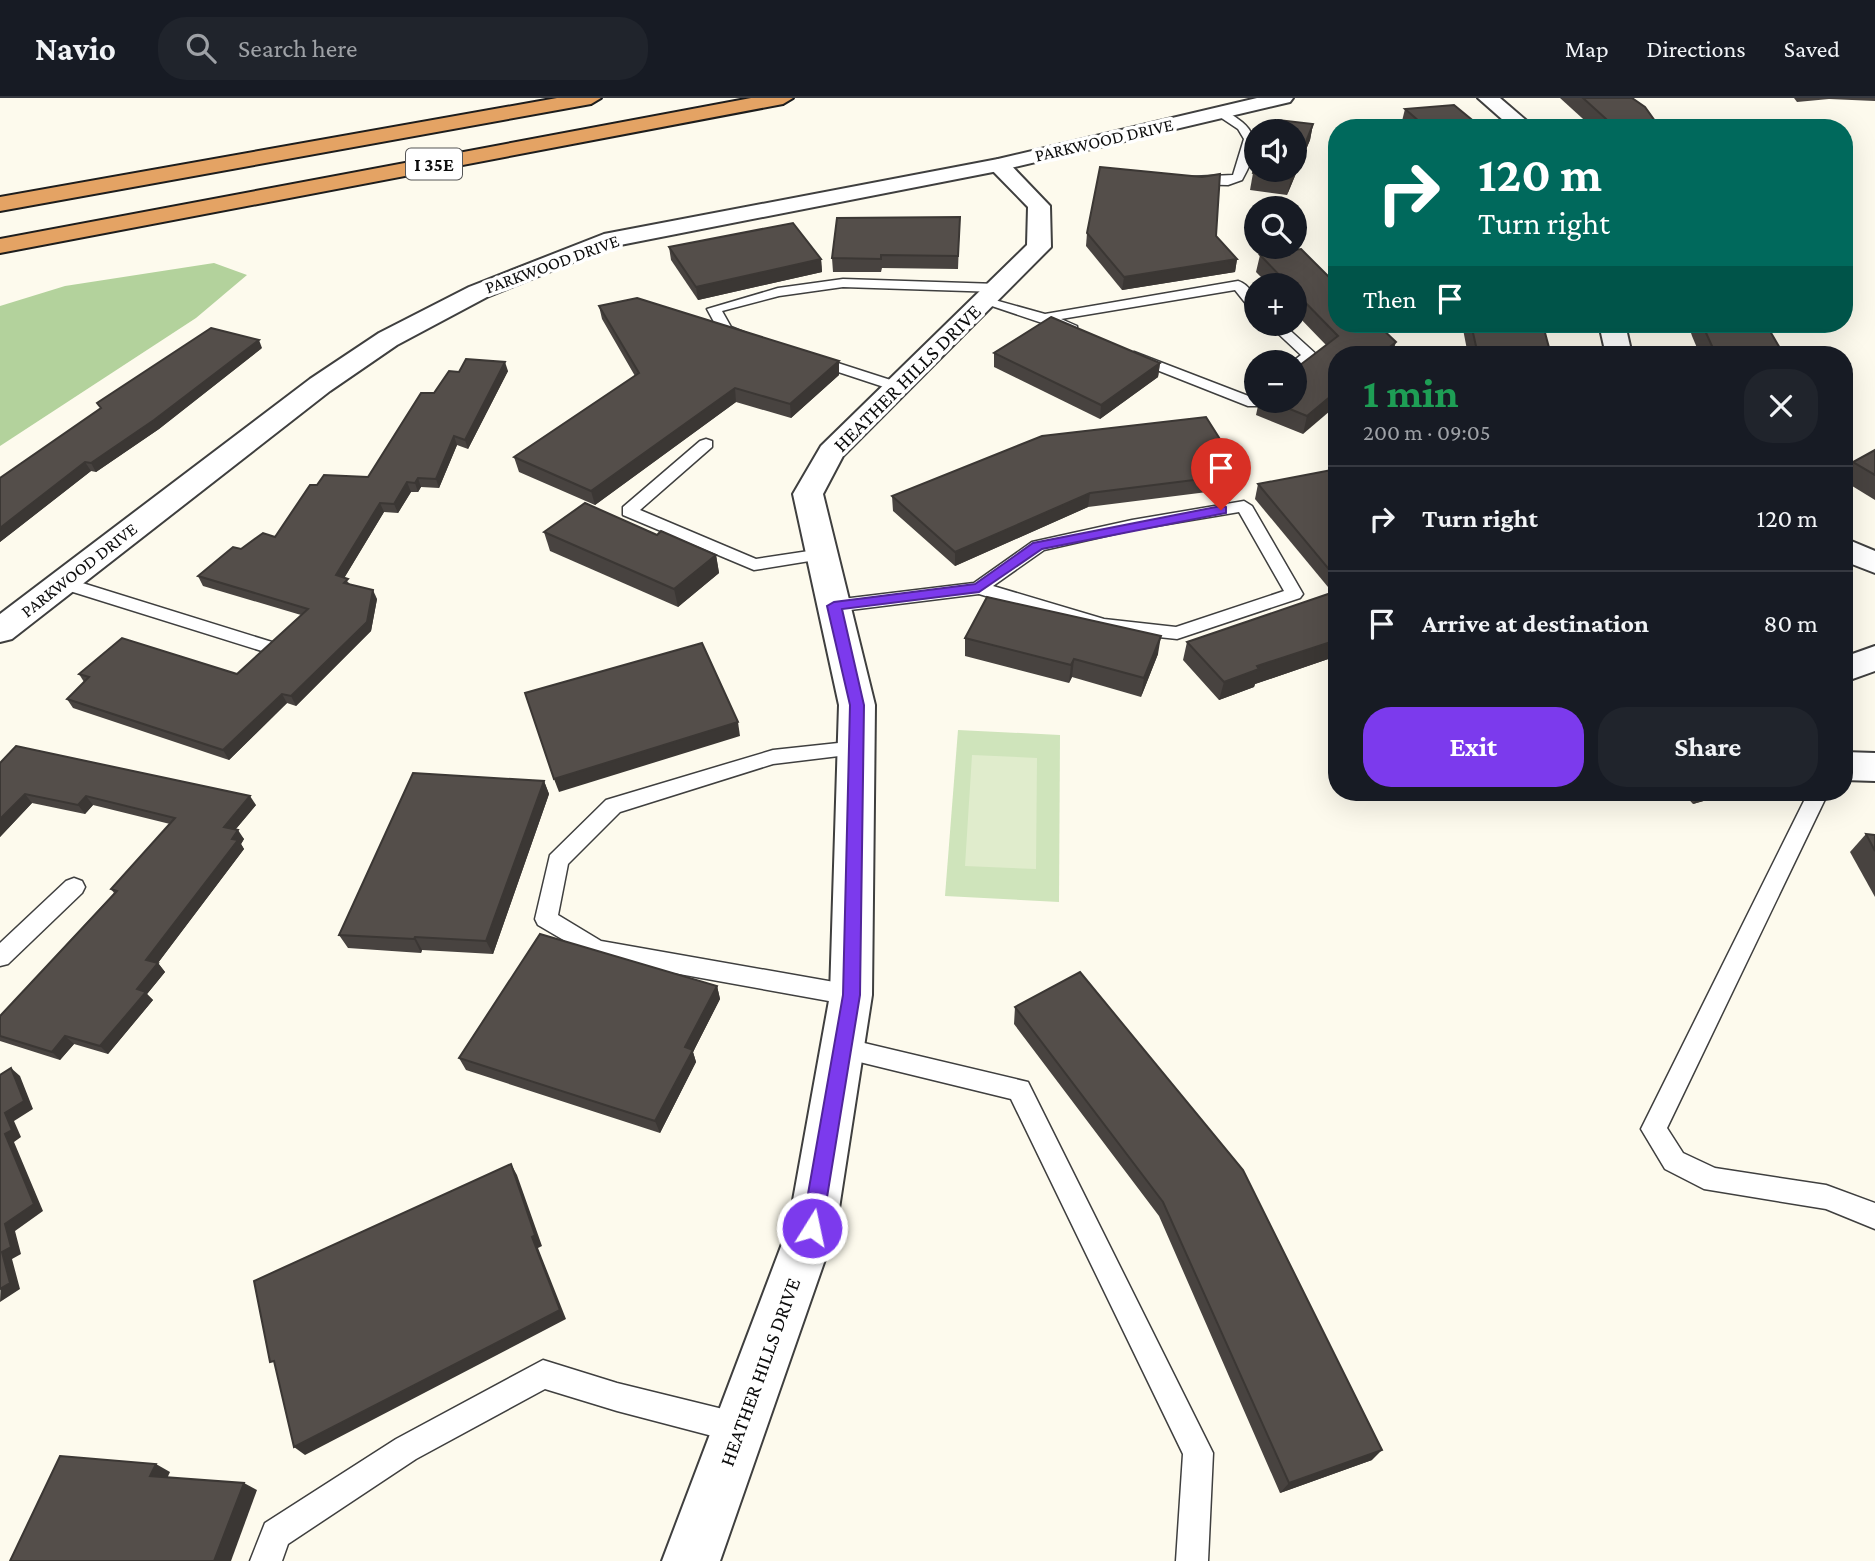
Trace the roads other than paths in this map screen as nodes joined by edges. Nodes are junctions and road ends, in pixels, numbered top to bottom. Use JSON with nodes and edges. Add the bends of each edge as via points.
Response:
{"nodes":[{"id":1,"x":591,"y":98,"type":"edge"},
{"id":2,"x":783,"y":98,"type":"edge"},
{"id":3,"x":1283,"y":98,"type":"edge"},
{"id":4,"x":1488,"y":98,"type":"edge"},
{"id":5,"x":1221,"y":113,"type":"junction"},
{"id":6,"x":1514,"y":119,"type":"edge"},
{"id":7,"x":998,"y":165,"type":"junction"},
{"id":8,"x":1172,"y":180,"type":"edge"},
{"id":9,"x":0,"y":204,"type":"edge"},
{"id":10,"x":0,"y":247,"type":"edge"},
{"id":11,"x":1244,"y":292,"type":"edge"},
{"id":12,"x":991,"y":295,"type":"junction"},
{"id":13,"x":1045,"y":318,"type":"junction"},
{"id":14,"x":1289,"y":336,"type":"edge"},
{"id":15,"x":1092,"y":338,"type":"edge"},
{"id":16,"x":765,"y":343,"type":"edge"},
{"id":17,"x":1115,"y":348,"type":"edge"},
{"id":18,"x":1304,"y":350,"type":"edge"},
{"id":19,"x":805,"y":356,"type":"edge"},
{"id":20,"x":898,"y":387,"type":"junction"},
{"id":21,"x":1244,"y":399,"type":"edge"},
{"id":22,"x":706,"y":444,"type":"dead end"},
{"id":23,"x":1853,"y":552,"type":"edge"},
{"id":24,"x":822,"y":554,"type":"junction"},
{"id":25,"x":1875,"y":563,"type":"edge"},
{"id":26,"x":63,"y":583,"type":"junction"},
{"id":27,"x":979,"y":588,"type":"junction"},
{"id":28,"x":834,"y":606,"type":"junction"},
{"id":29,"x":0,"y":631,"type":"edge"},
{"id":30,"x":265,"y":646,"type":"edge"},
{"id":31,"x":1875,"y":658,"type":"edge"},
{"id":32,"x":1853,"y":667,"type":"edge"},
{"id":33,"x":857,"y":748,"type":"junction"},
{"id":34,"x":1853,"y":766,"type":"edge"},
{"id":35,"x":1875,"y":766,"type":"edge"},
{"id":36,"x":1814,"y":801,"type":"edge"},
{"id":37,"x":74,"y":887,"type":"dead end"},
{"id":38,"x":0,"y":957,"type":"edge"},
{"id":39,"x":852,"y":995,"type":"junction"},
{"id":40,"x":843,"y":1049,"type":"junction"},
{"id":41,"x":1875,"y":1216,"type":"edge"},
{"id":42,"x":739,"y":1428,"type":"junction"},
{"id":43,"x":267,"y":1561,"type":"edge"},
{"id":44,"x":691,"y":1561,"type":"edge"},
{"id":45,"x":1192,"y":1561,"type":"edge"}],
"edges":[{"from":1,"to":9,"type":"highway","number":"I 35E"},
{"from":2,"to":10,"type":"highway","number":"I 35E"},
{"from":3,"to":5,"type":"street","name":"PARKWOOD DRIVE"},
{"from":4,"to":6,"type":"street"},
{"from":5,"to":7,"type":"street","name":"PARKWOOD DRIVE"},
{"from":5,"to":8,"type":"lane","via":[[1252,136],[1238,177],[1228,181]]},
{"from":7,"to":12,"type":"street","name":"HEATHER HILLS DRIVE","via":[[1039,206],[1040,247]]},
{"from":7,"to":26,"type":"street","name":"PARKWOOD DRIVE","via":[[604,241],[478,292],[388,338],[320,385]]},
{"from":11,"to":13,"type":"lane","via":[[1238,285]]},
{"from":12,"to":13,"type":"lane"},
{"from":12,"to":16,"type":"lane","via":[[843,283],[778,292],[715,309],[726,330]]},
{"from":12,"to":20,"type":"street","name":"HEATHER HILLS DRIVE"},
{"from":13,"to":15,"type":"lane"},
{"from":14,"to":18,"type":"lane"},
{"from":17,"to":21,"type":"lane"},
{"from":19,"to":20,"type":"lane"},
{"from":20,"to":24,"type":"street","name":"HEATHER HILLS DRIVE","via":[[831,452],[808,494]]},
{"from":22,"to":24,"type":"lane","via":[[628,511],[754,565]]},
{"from":23,"to":25,"type":"street"},
{"from":24,"to":28,"type":"street","name":"HEATHER HILLS DRIVE"},
{"from":26,"to":29,"type":"street","name":"PARKWOOD DRIVE"},
{"from":26,"to":30,"type":"lane"},
{"from":27,"to":27,"type":"lane","via":[[1103,625],[1177,633],[1293,594],[1244,506],[1038,546]]},
{"from":27,"to":28,"type":"lane"},
{"from":28,"to":33,"type":"street","name":"HEATHER HILLS DRIVE","via":[[857,705]]},
{"from":31,"to":32,"type":"street"},
{"from":33,"to":39,"type":"street","name":"HEATHER HILLS DRIVE"},
{"from":33,"to":39,"type":"lane","via":[[773,757],[613,806],[558,861],[545,919],[596,950]]},
{"from":34,"to":35,"type":"street"},
{"from":36,"to":41,"type":"lane","via":[[1654,1129],[1674,1161],[1713,1180],[1826,1197]]},
{"from":37,"to":38,"type":"lane"},
{"from":39,"to":40,"type":"street","name":"HEATHER HILLS DRIVE"},
{"from":40,"to":42,"type":"street","name":"HEATHER HILLS DRIVE","via":[[812,1228]]},
{"from":40,"to":45,"type":"lane","via":[[1019,1090],[1198,1452]]},
{"from":42,"to":43,"type":"lane","via":[[543,1374],[406,1449],[276,1534]]},
{"from":42,"to":44,"type":"street","name":"HEATHER HILLS DRIVE"}]}
